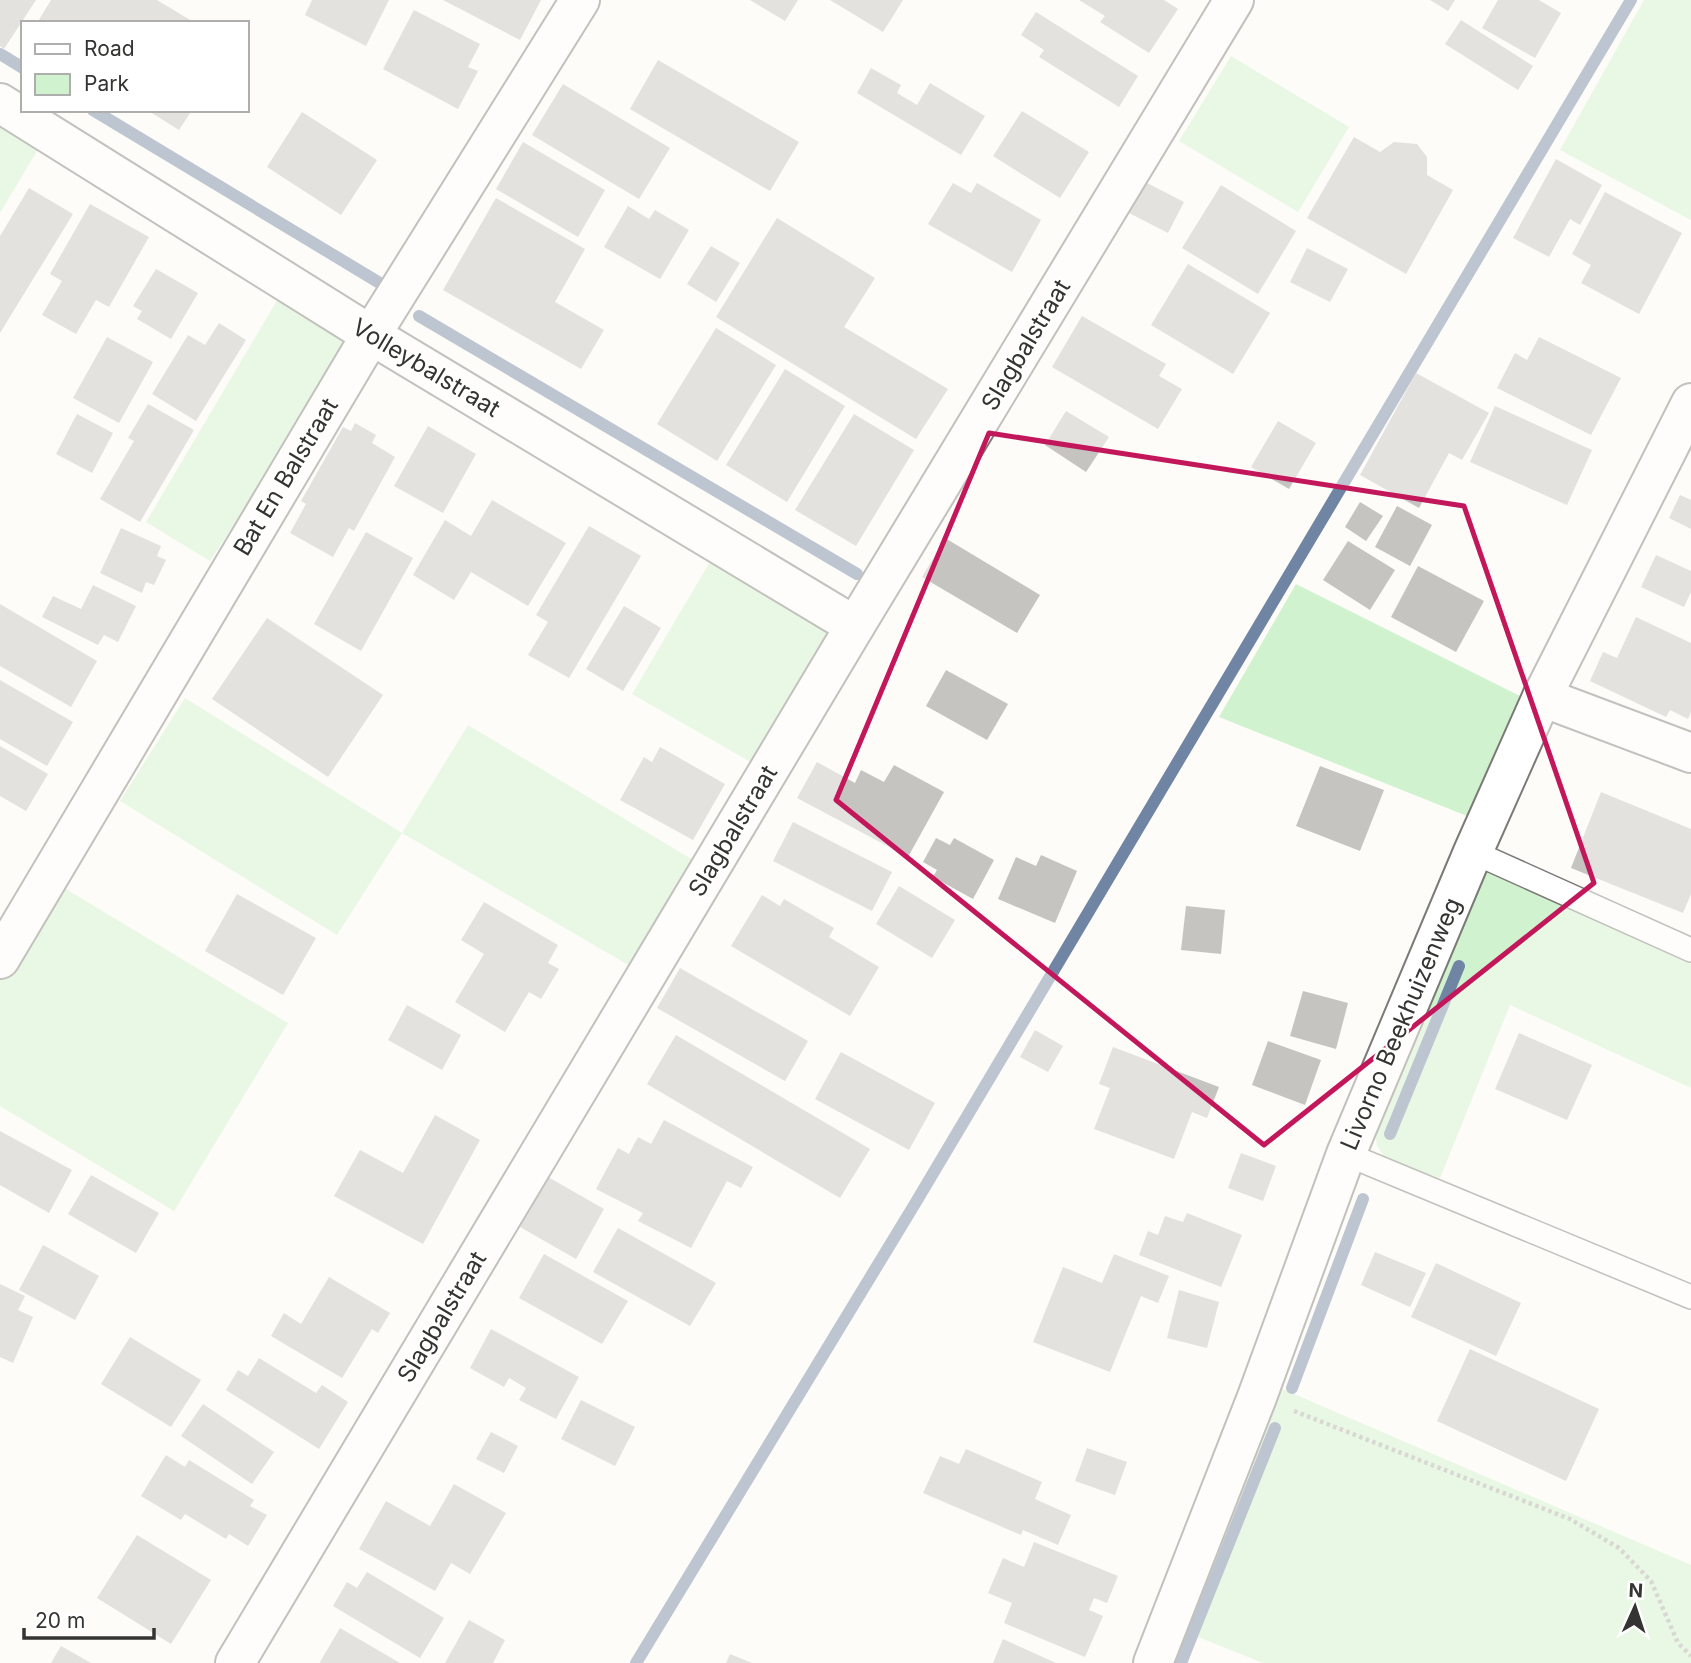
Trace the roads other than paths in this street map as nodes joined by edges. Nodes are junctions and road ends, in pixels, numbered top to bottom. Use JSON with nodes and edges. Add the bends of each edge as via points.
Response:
{"nodes":[{"id":1,"x":580,"y":0,"type":"edge"},
{"id":2,"x":1234,"y":0,"type":"edge"},
{"id":3,"x":0,"y":103,"type":"edge"},
{"id":4,"x":371,"y":335,"type":"junction"},
{"id":5,"x":1691,"y":403,"type":"edge"},
{"id":6,"x":855,"y":626,"type":"junction"},
{"id":7,"x":1542,"y":697,"type":"junction"},
{"id":8,"x":1691,"y":753,"type":"edge"},
{"id":9,"x":1474,"y":852,"type":"junction"},
{"id":10,"x":1691,"y":950,"type":"edge"},
{"id":11,"x":0,"y":959,"type":"edge"},
{"id":12,"x":1346,"y":1154,"type":"junction"},
{"id":13,"x":1691,"y":1297,"type":"edge"},
{"id":14,"x":235,"y":1663,"type":"edge"},
{"id":15,"x":1153,"y":1663,"type":"edge"}],
"edges":[{"from":1,"to":4,"type":"street","name":"Bat En Balstraat"},
{"from":2,"to":6,"type":"street","name":"Slagbalstraat"},
{"from":3,"to":4,"type":"street","name":"Volleybalstraat"},
{"from":4,"to":6,"type":"street","name":"Volleybalstraat"},
{"from":4,"to":11,"type":"street","name":"Bat En Balstraat"},
{"from":5,"to":7,"type":"street","name":"Livorno Beekhuizenweg"},
{"from":6,"to":14,"type":"street","name":"Slagbalstraat"},
{"from":7,"to":8,"type":"street"},
{"from":7,"to":9,"type":"street","name":"Livorno Beekhuizenweg"},
{"from":9,"to":10,"type":"lane"},
{"from":9,"to":12,"type":"street","name":"Livorno Beekhuizenweg"},
{"from":12,"to":13,"type":"lane"},
{"from":12,"to":15,"type":"street","name":"Livorno Beekhuizenweg"}]}
